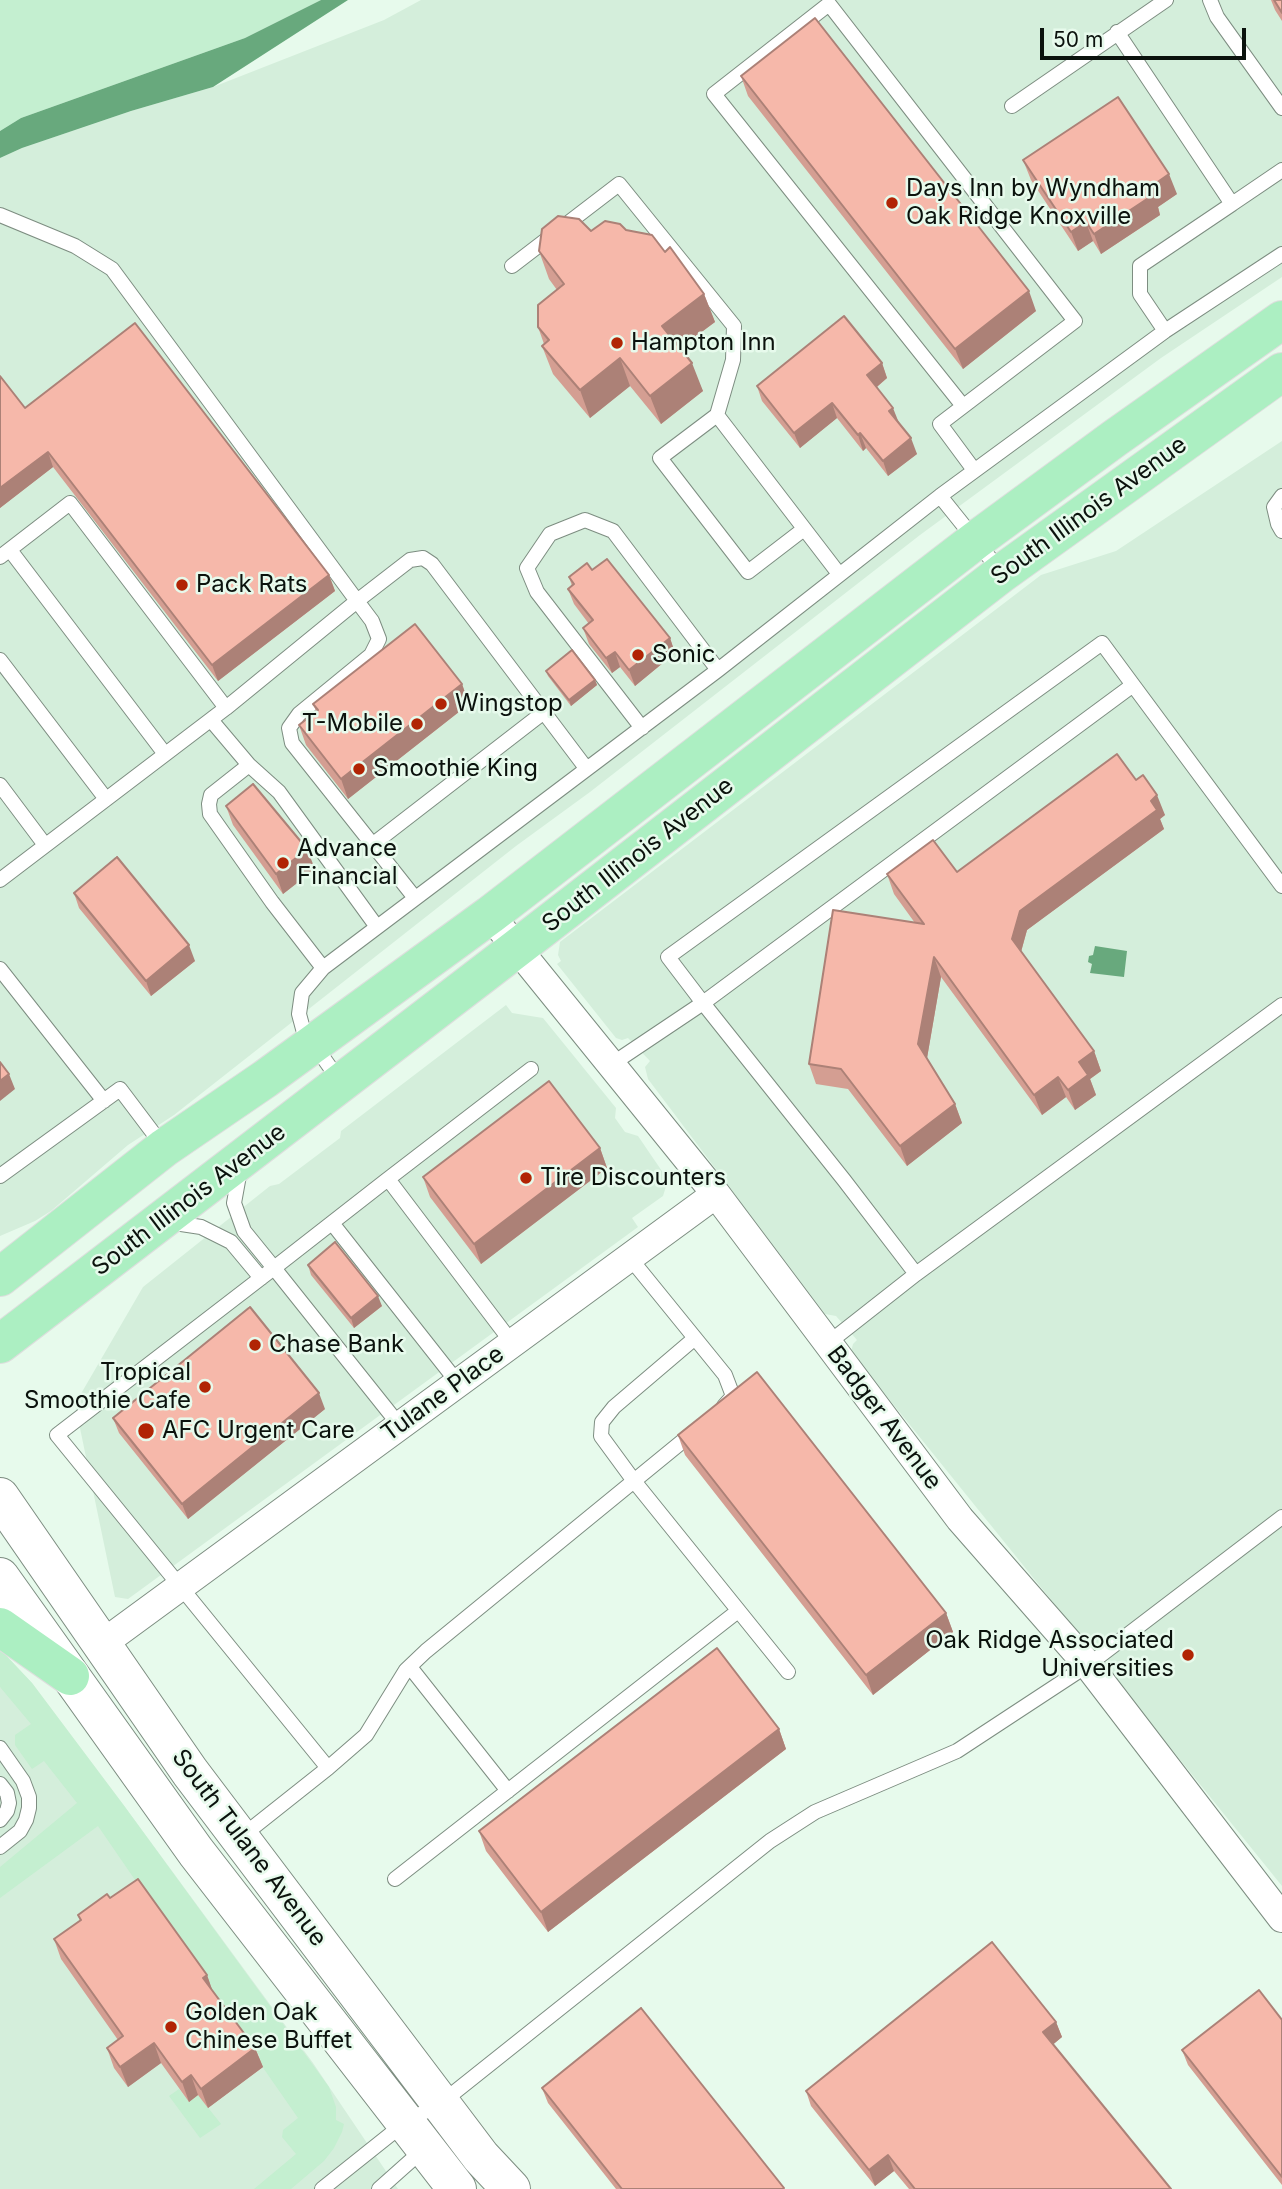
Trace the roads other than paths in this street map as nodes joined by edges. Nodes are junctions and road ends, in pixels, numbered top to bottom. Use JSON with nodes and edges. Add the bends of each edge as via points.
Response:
{"nodes":[{"id":1,"x":1166,"y":0,"type":"edge"},
{"id":2,"x":1210,"y":0,"type":"edge"},
{"id":3,"x":1117,"y":32,"type":"junction"},
{"id":4,"x":1012,"y":106,"type":"dead end"},
{"id":5,"x":1282,"y":108,"type":"edge"},
{"id":6,"x":1282,"y":170,"type":"edge"},
{"id":7,"x":1232,"y":204,"type":"junction"},
{"id":8,"x":0,"y":215,"type":"edge"},
{"id":9,"x":1282,"y":254,"type":"edge"},
{"id":10,"x":512,"y":266,"type":"dead end"},
{"id":11,"x":1282,"y":320,"type":"edge"},
{"id":12,"x":1165,"y":331,"type":"junction"},
{"id":13,"x":1282,"y":372,"type":"edge"},
{"id":14,"x":963,"y":406,"type":"junction"},
{"id":15,"x":717,"y":415,"type":"junction"},
{"id":16,"x":974,"y":470,"type":"junction"},
{"id":17,"x":940,"y":496,"type":"junction"},
{"id":18,"x":1282,"y":496,"type":"edge"},
{"id":19,"x":804,"y":528,"type":"junction"},
{"id":20,"x":1282,"y":531,"type":"edge"},
{"id":21,"x":976,"y":540,"type":"junction"},
{"id":22,"x":5,"y":553,"type":"edge"},
{"id":23,"x":1002,"y":573,"type":"junction"},
{"id":24,"x":839,"y":574,"type":"junction"},
{"id":25,"x":357,"y":601,"type":"junction"},
{"id":26,"x":0,"y":660,"type":"edge"},
{"id":27,"x":718,"y":670,"type":"junction"},
{"id":28,"x":1133,"y":685,"type":"junction"},
{"id":29,"x":226,"y":708,"type":"junction"},
{"id":30,"x":544,"y":712,"type":"junction"},
{"id":31,"x":211,"y":720,"type":"junction"},
{"id":32,"x":642,"y":728,"type":"junction"},
{"id":33,"x":165,"y":754,"type":"junction"},
{"id":34,"x":249,"y":765,"type":"junction"},
{"id":35,"x":586,"y":768,"type":"junction"},
{"id":36,"x":0,"y":785,"type":"edge"},
{"id":37,"x":106,"y":799,"type":"junction"},
{"id":38,"x":45,"y":845,"type":"junction"},
{"id":39,"x":372,"y":845,"type":"junction"},
{"id":40,"x":0,"y":880,"type":"edge"},
{"id":41,"x":1282,"y":886,"type":"edge"},
{"id":42,"x":415,"y":898,"type":"junction"},
{"id":43,"x":490,"y":915,"type":"junction"},
{"id":44,"x":377,"y":927,"type":"junction"},
{"id":45,"x":517,"y":948,"type":"junction"},
{"id":46,"x":323,"y":968,"type":"junction"},
{"id":47,"x":0,"y":970,"type":"edge"},
{"id":48,"x":703,"y":1003,"type":"junction"},
{"id":49,"x":1282,"y":1004,"type":"edge"},
{"id":50,"x":314,"y":1044,"type":"junction"},
{"id":51,"x":612,"y":1064,"type":"junction"},
{"id":52,"x":531,"y":1069,"type":"dead end"},
{"id":53,"x":341,"y":1083,"type":"junction"},
{"id":54,"x":104,"y":1101,"type":"junction"},
{"id":55,"x":164,"y":1148,"type":"junction"},
{"id":56,"x":243,"y":1158,"type":"junction"},
{"id":57,"x":0,"y":1175,"type":"edge"},
{"id":58,"x":388,"y":1179,"type":"junction"},
{"id":59,"x":716,"y":1194,"type":"junction"},
{"id":60,"x":100,"y":1200,"type":"junction"},
{"id":61,"x":160,"y":1221,"type":"junction"},
{"id":62,"x":332,"y":1223,"type":"junction"},
{"id":63,"x":0,"y":1256,"type":"edge"},
{"id":64,"x":630,"y":1258,"type":"junction"},
{"id":65,"x":274,"y":1268,"type":"junction"},
{"id":66,"x":916,"y":1274,"type":"junction"},
{"id":67,"x":0,"y":1277,"type":"edge"},
{"id":68,"x":261,"y":1278,"type":"junction"},
{"id":69,"x":695,"y":1338,"type":"junction"},
{"id":70,"x":0,"y":1344,"type":"edge"},
{"id":71,"x":513,"y":1344,"type":"junction"},
{"id":72,"x":827,"y":1344,"type":"junction"},
{"id":73,"x":458,"y":1383,"type":"junction"},
{"id":74,"x":400,"y":1426,"type":"junction"},
{"id":75,"x":634,"y":1481,"type":"junction"},
{"id":76,"x":0,"y":1497,"type":"edge"},
{"id":77,"x":1282,"y":1517,"type":"edge"},
{"id":78,"x":0,"y":1577,"type":"edge"},
{"id":79,"x":181,"y":1586,"type":"junction"},
{"id":80,"x":738,"y":1611,"type":"junction"},
{"id":81,"x":0,"y":1627,"type":"edge"},
{"id":82,"x":102,"y":1644,"type":"junction"},
{"id":83,"x":1088,"y":1665,"type":"junction"},
{"id":84,"x":410,"y":1667,"type":"junction"},
{"id":85,"x":788,"y":1672,"type":"dead end"},
{"id":86,"x":70,"y":1676,"type":"junction"},
{"id":87,"x":0,"y":1748,"type":"edge"},
{"id":88,"x":328,"y":1768,"type":"junction"},
{"id":89,"x":0,"y":1784,"type":"edge"},
{"id":90,"x":508,"y":1791,"type":"junction"},
{"id":91,"x":0,"y":1820,"type":"edge"},
{"id":92,"x":240,"y":1838,"type":"junction"},
{"id":93,"x":0,"y":1847,"type":"edge"},
{"id":94,"x":396,"y":1879,"type":"dead end"},
{"id":95,"x":1282,"y":1918,"type":"edge"},
{"id":96,"x":427,"y":2127,"type":"junction"},
{"id":97,"x":323,"y":2189,"type":"edge"},
{"id":98,"x":379,"y":2189,"type":"edge"},
{"id":99,"x":457,"y":2189,"type":"edge"},
{"id":100,"x":511,"y":2189,"type":"edge"}],
"edges":[{"from":1,"to":3,"type":"lane"},
{"from":2,"to":5,"type":"lane","via":[[1217,17]]},
{"from":3,"to":4,"type":"lane"},
{"from":3,"to":7,"type":"lane"},
{"from":6,"to":7,"type":"lane"},
{"from":7,"to":12,"type":"lane","via":[[1140,266],[1140,294]]},
{"from":8,"to":25,"type":"lane","via":[[75,246],[112,268]]},
{"from":9,"to":12,"type":"lane"},
{"from":10,"to":15,"type":"lane","via":[[619,184],[734,326],[733,360]]},
{"from":11,"to":21,"type":"highway","name":"South Illinois Avenue"},
{"from":12,"to":16,"type":"lane"},
{"from":13,"to":23,"type":"highway","name":"South Illinois Avenue"},
{"from":14,"to":14,"type":"lane","via":[[1075,321],[829,4],[715,94]]},
{"from":14,"to":16,"type":"lane","via":[[940,424]]},
{"from":15,"to":19,"type":"lane"},
{"from":15,"to":19,"type":"lane","via":[[660,458],[716,531],[748,572]]},
{"from":16,"to":17,"type":"lane"},
{"from":17,"to":21,"type":"lane"},
{"from":17,"to":24,"type":"lane"},
{"from":18,"to":20,"type":"lane","via":[[1274,508]]},
{"from":19,"to":24,"type":"lane"},
{"from":21,"to":23,"type":"lane"},
{"from":21,"to":43,"type":"highway","name":"South Illinois Avenue"},
{"from":22,"to":29,"type":"lane","via":[[70,503]]},
{"from":22,"to":33,"type":"lane"},
{"from":23,"to":45,"type":"highway","name":"South Illinois Avenue"},
{"from":24,"to":27,"type":"lane"},
{"from":25,"to":29,"type":"lane"},
{"from":25,"to":30,"type":"lane","via":[[410,561],[423,558]]},
{"from":25,"to":39,"type":"lane","via":[[379,639],[371,655],[299,714],[289,729],[292,743]]},
{"from":26,"to":37,"type":"lane"},
{"from":27,"to":32,"type":"lane"},
{"from":27,"to":32,"type":"lane","via":[[613,531],[585,520],[550,534],[527,568],[537,593]]},
{"from":28,"to":41,"type":"lane"},
{"from":28,"to":48,"type":"lane"},
{"from":28,"to":48,"type":"lane","via":[[1102,643],[668,957]]},
{"from":29,"to":31,"type":"lane"},
{"from":30,"to":35,"type":"lane"},
{"from":30,"to":39,"type":"lane"},
{"from":31,"to":33,"type":"lane"},
{"from":31,"to":34,"type":"lane"},
{"from":32,"to":35,"type":"lane"},
{"from":33,"to":37,"type":"lane"},
{"from":34,"to":44,"type":"lane","via":[[279,792]]},
{"from":34,"to":46,"type":"lane","via":[[211,795],[211,814]]},
{"from":35,"to":42,"type":"lane"},
{"from":36,"to":38,"type":"lane"},
{"from":37,"to":38,"type":"lane"},
{"from":38,"to":40,"type":"lane"},
{"from":39,"to":42,"type":"lane"},
{"from":42,"to":44,"type":"lane"},
{"from":43,"to":45,"type":"street","name":"Badger Avenue"},
{"from":43,"to":50,"type":"highway","name":"South Illinois Avenue"},
{"from":44,"to":46,"type":"lane"},
{"from":45,"to":51,"type":"street","name":"Badger Avenue"},
{"from":45,"to":53,"type":"highway","name":"South Illinois Avenue"},
{"from":46,"to":50,"type":"lane","via":[[302,993],[299,1014]]},
{"from":47,"to":54,"type":"lane"},
{"from":48,"to":51,"type":"lane"},
{"from":48,"to":66,"type":"lane"},
{"from":49,"to":66,"type":"lane"},
{"from":50,"to":53,"type":"lane"},
{"from":50,"to":55,"type":"highway","name":"South Illinois Avenue"},
{"from":51,"to":59,"type":"street","name":"Badger Avenue"},
{"from":52,"to":58,"type":"lane"},
{"from":53,"to":56,"type":"highway","name":"South Illinois Avenue"},
{"from":54,"to":55,"type":"lane","via":[[120,1089]]},
{"from":54,"to":57,"type":"lane"},
{"from":55,"to":60,"type":"highway","name":"South Illinois Avenue"},
{"from":56,"to":61,"type":"highway","name":"South Illinois Avenue"},
{"from":56,"to":65,"type":"lane","via":[[234,1203],[244,1231]]},
{"from":58,"to":62,"type":"lane"},
{"from":58,"to":71,"type":"lane"},
{"from":59,"to":64,"type":"street","name":"Tulane Place"},
{"from":59,"to":72,"type":"street","name":"Badger Avenue"},
{"from":60,"to":63,"type":"highway"},
{"from":60,"to":67,"type":"highway","name":"South Illinois Avenue"},
{"from":61,"to":68,"type":"lane","via":[[201,1227],[232,1242]]},
{"from":61,"to":70,"type":"highway","name":"South Illinois Avenue"},
{"from":62,"to":65,"type":"lane"},
{"from":62,"to":73,"type":"lane"},
{"from":64,"to":69,"type":"lane"},
{"from":64,"to":71,"type":"street","name":"Tulane Place"},
{"from":65,"to":68,"type":"lane"},
{"from":65,"to":74,"type":"lane"},
{"from":66,"to":72,"type":"lane"},
{"from":68,"to":79,"type":"lane","via":[[57,1434]]},
{"from":69,"to":75,"type":"lane","via":[[602,1422],[601,1436]]},
{"from":69,"to":75,"type":"lane","via":[[725,1375],[733,1396]]},
{"from":71,"to":73,"type":"street","name":"Tulane Place"},
{"from":72,"to":83,"type":"street","name":"Badger Avenue","via":[[960,1519]]},
{"from":73,"to":74,"type":"street","name":"Tulane Place"},
{"from":74,"to":79,"type":"street","name":"Tulane Place"},
{"from":75,"to":80,"type":"lane"},
{"from":75,"to":84,"type":"lane"},
{"from":76,"to":82,"type":"main road","name":"South Tulane Avenue"},
{"from":77,"to":83,"type":"lane"},
{"from":78,"to":86,"type":"main road","name":"South Tulane Avenue"},
{"from":79,"to":82,"type":"street","name":"Tulane Place"},
{"from":79,"to":88,"type":"lane"},
{"from":80,"to":85,"type":"lane"},
{"from":80,"to":90,"type":"lane"},
{"from":81,"to":86,"type":"highway"},
{"from":82,"to":92,"type":"main road","name":"South Tulane Avenue"},
{"from":83,"to":95,"type":"street","name":"Badger Avenue"},
{"from":83,"to":96,"type":"lane","via":[[957,1751],[815,1812],[786,1830]]},
{"from":84,"to":88,"type":"lane","via":[[366,1735]]},
{"from":84,"to":90,"type":"lane"},
{"from":86,"to":96,"type":"main road","name":"South Tulane Avenue","via":[[196,1852]]},
{"from":87,"to":93,"type":"lane","via":[[23,1781],[29,1808],[20,1831]]},
{"from":88,"to":92,"type":"lane"},
{"from":89,"to":91,"type":"lane","via":[[9,1803]]},
{"from":90,"to":94,"type":"lane"},
{"from":92,"to":96,"type":"main road","name":"South Tulane Avenue"},
{"from":96,"to":97,"type":"lane"},
{"from":96,"to":98,"type":"lane"},
{"from":96,"to":99,"type":"main road","name":"South Tulane Avenue"},
{"from":96,"to":100,"type":"main road","name":"South Tulane Avenue","via":[[481,2157]]}]}
